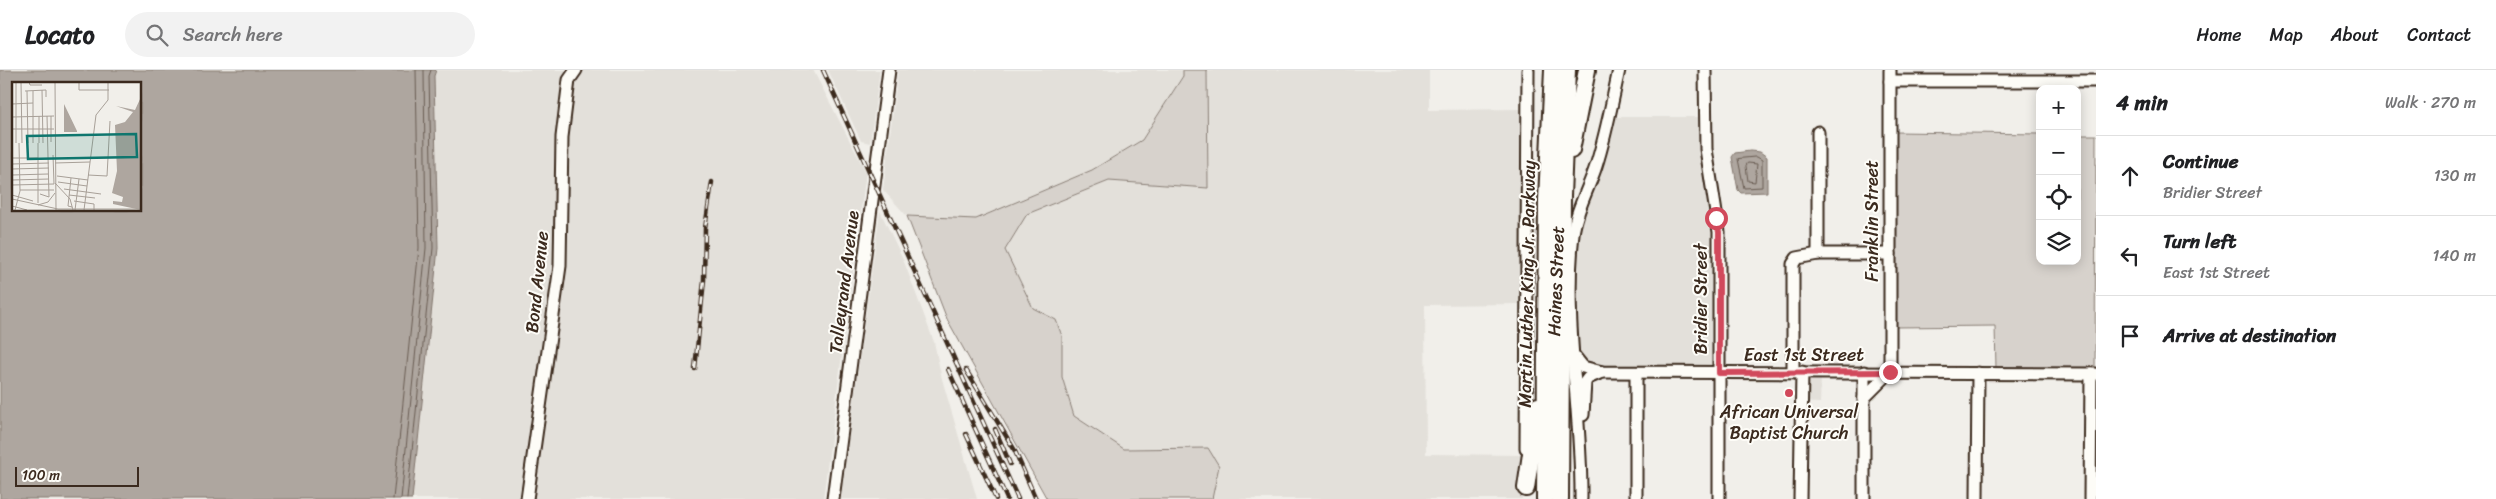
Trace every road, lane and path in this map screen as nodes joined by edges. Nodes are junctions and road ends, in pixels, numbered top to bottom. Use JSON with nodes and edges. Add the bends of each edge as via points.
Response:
{"nodes":[{"id":1,"x":576,"y":70,"type":"edge"},
{"id":2,"x":890,"y":70,"type":"edge"},
{"id":3,"x":1528,"y":70,"type":"edge"},
{"id":4,"x":1553,"y":70,"type":"edge"},
{"id":5,"x":1567,"y":70,"type":"edge"},
{"id":6,"x":1587,"y":70,"type":"edge"},
{"id":7,"x":1619,"y":70,"type":"edge"},
{"id":8,"x":1705,"y":70,"type":"edge"},
{"id":9,"x":1890,"y":76,"type":"edge"},
{"id":10,"x":2073,"y":76,"type":"edge"},
{"id":11,"x":2096,"y":81,"type":"edge"},
{"id":12,"x":1818,"y":132,"type":"dead end"},
{"id":13,"x":1562,"y":196,"type":"junction"},
{"id":14,"x":1818,"y":254,"type":"junction"},
{"id":15,"x":1890,"y":254,"type":"junction"},
{"id":16,"x":1546,"y":344,"type":"junction"},
{"id":17,"x":1571,"y":352,"type":"junction"},
{"id":18,"x":1602,"y":372,"type":"junction"},
{"id":19,"x":1797,"y":372,"type":"junction"},
{"id":20,"x":1864,"y":372,"type":"junction"},
{"id":21,"x":1890,"y":372,"type":"junction"},
{"id":22,"x":1636,"y":373,"type":"junction"},
{"id":23,"x":1719,"y":373,"type":"junction"},
{"id":24,"x":1978,"y":373,"type":"junction"},
{"id":25,"x":2093,"y":374,"type":"edge"},
{"id":26,"x":1864,"y":398,"type":"junction"},
{"id":27,"x":1582,"y":455,"type":"junction"},
{"id":28,"x":1526,"y":494,"type":"edge"},
{"id":29,"x":1560,"y":497,"type":"edge"},
{"id":30,"x":527,"y":499,"type":"edge"},
{"id":31,"x":833,"y":499,"type":"edge"},
{"id":32,"x":1544,"y":499,"type":"edge"},
{"id":33,"x":1581,"y":499,"type":"edge"},
{"id":34,"x":1636,"y":499,"type":"edge"},
{"id":35,"x":1719,"y":499,"type":"edge"},
{"id":36,"x":1800,"y":499,"type":"edge"},
{"id":37,"x":1864,"y":499,"type":"edge"},
{"id":38,"x":1977,"y":499,"type":"edge"},
{"id":39,"x":2090,"y":499,"type":"edge"}],
"edges":[{"from":1,"to":30,"type":"street","name":"Bond Avenue","via":[[569,80],[562,138],[560,266]]},
{"from":2,"to":31,"type":"street","name":"Talleyrand Avenue"},
{"from":3,"to":28,"type":"street","name":"Haines Street"},
{"from":4,"to":16,"type":"highway","name":"Martin Luther King Jr. Parkway","via":[[1547,200]]},
{"from":5,"to":13,"type":"highway","name":"Martin Luther King Jr. Parkway"},
{"from":6,"to":13,"type":"highway"},
{"from":7,"to":17,"type":"street","name":"Haines Street","via":[[1600,153],[1573,231]]},
{"from":8,"to":23,"type":"street","name":"Bridier Street","via":[[1706,150],[1719,232]]},
{"from":9,"to":10,"type":"street"},
{"from":9,"to":15,"type":"street","name":"Franklin Street"},
{"from":10,"to":11,"type":"street"},
{"from":12,"to":14,"type":"street"},
{"from":13,"to":29,"type":"highway","name":"Martin Luther King Jr. Parkway"},
{"from":14,"to":15,"type":"street"},
{"from":14,"to":19,"type":"street","via":[[1800,256],[1793,264]]},
{"from":15,"to":21,"type":"street","name":"Franklin Street"},
{"from":16,"to":28,"type":"highway"},
{"from":16,"to":32,"type":"highway","name":"Martin Luther King Jr. Parkway"},
{"from":17,"to":18,"type":"street","name":"East 1st Street","via":[[1584,367]]},
{"from":17,"to":27,"type":"street","name":"Haines Street"},
{"from":18,"to":22,"type":"street","name":"East 1st Street"},
{"from":18,"to":27,"type":"street","via":[[1588,378],[1584,387]]},
{"from":19,"to":20,"type":"street","name":"East 1st Street"},
{"from":19,"to":23,"type":"street","name":"East 1st Street"},
{"from":19,"to":36,"type":"street"},
{"from":20,"to":21,"type":"street","name":"East 1st Street"},
{"from":20,"to":26,"type":"street"},
{"from":21,"to":24,"type":"street","name":"East 1st Street"},
{"from":21,"to":26,"type":"street"},
{"from":22,"to":23,"type":"street","name":"East 1st Street"},
{"from":22,"to":34,"type":"street"},
{"from":23,"to":35,"type":"street","name":"Bridier Street"},
{"from":24,"to":25,"type":"street","name":"East 1st Street"},
{"from":24,"to":38,"type":"street"},
{"from":25,"to":39,"type":"street"},
{"from":26,"to":37,"type":"street"},
{"from":27,"to":33,"type":"street","name":"Haines Street"}]}
